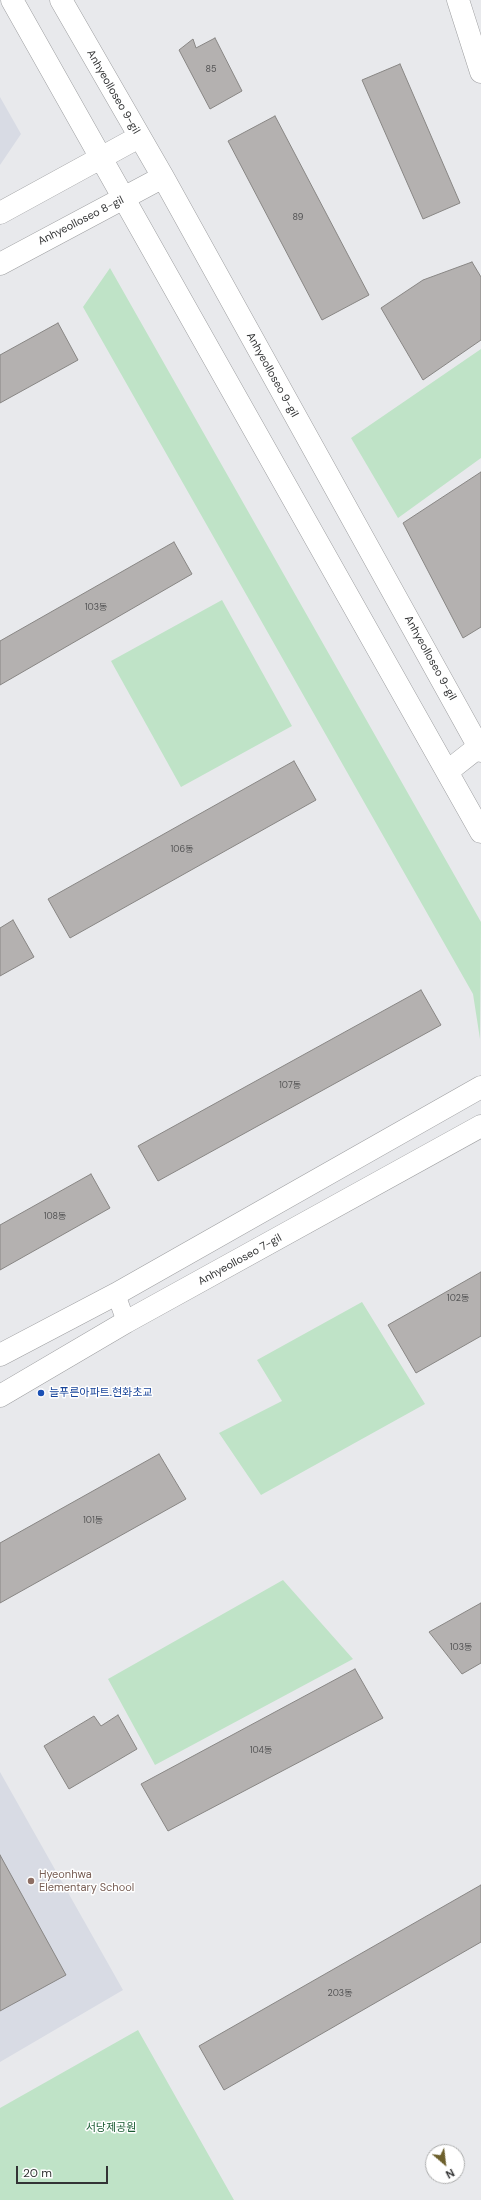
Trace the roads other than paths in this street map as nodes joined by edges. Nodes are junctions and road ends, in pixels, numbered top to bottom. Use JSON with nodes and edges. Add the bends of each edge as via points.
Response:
{"nodes":[{"id":1,"x":12,"y":0,"type":"edge"},
{"id":2,"x":61,"y":0,"type":"edge"},
{"id":3,"x":458,"y":0,"type":"edge"},
{"id":4,"x":481,"y":72,"type":"edge"},
{"id":5,"x":139,"y":137,"type":"junction"},
{"id":6,"x":102,"y":159,"type":"junction"},
{"id":7,"x":163,"y":177,"type":"junction"},
{"id":8,"x":124,"y":199,"type":"junction"},
{"id":9,"x":0,"y":213,"type":"edge"},
{"id":10,"x":0,"y":264,"type":"edge"},
{"id":11,"x":480,"y":747,"type":"edge"},
{"id":12,"x":448,"y":771,"type":"junction"},
{"id":13,"x":481,"y":832,"type":"edge"},
{"id":14,"x":481,"y":1087,"type":"edge"},
{"id":15,"x":481,"y":1126,"type":"edge"},
{"id":16,"x":116,"y":1294,"type":"junction"},
{"id":17,"x":126,"y":1322,"type":"junction"},
{"id":18,"x":0,"y":1355,"type":"edge"},
{"id":19,"x":0,"y":1396,"type":"edge"}],
"edges":[{"from":1,"to":6,"type":"street"},
{"from":2,"to":5,"type":"street","name":"Anhyeolloseo 9-gil"},
{"from":3,"to":4,"type":"street"},
{"from":5,"to":6,"type":"street"},
{"from":5,"to":7,"type":"street","name":"Anhyeolloseo 9-gil"},
{"from":6,"to":8,"type":"street"},
{"from":6,"to":9,"type":"street"},
{"from":7,"to":8,"type":"street","name":"Anhyeolloseo 8-gil"},
{"from":7,"to":11,"type":"street","name":"Anhyeolloseo 9-gil"},
{"from":8,"to":10,"type":"street","name":"Anhyeolloseo 8-gil"},
{"from":8,"to":12,"type":"street"},
{"from":11,"to":12,"type":"street"},
{"from":12,"to":13,"type":"street"},
{"from":14,"to":16,"type":"street"},
{"from":15,"to":17,"type":"street","name":"Anhyeolloseo 7-gil"},
{"from":16,"to":17,"type":"lane"},
{"from":16,"to":18,"type":"street"},
{"from":17,"to":19,"type":"street","name":"Anhyeolloseo 7-gil"}]}
